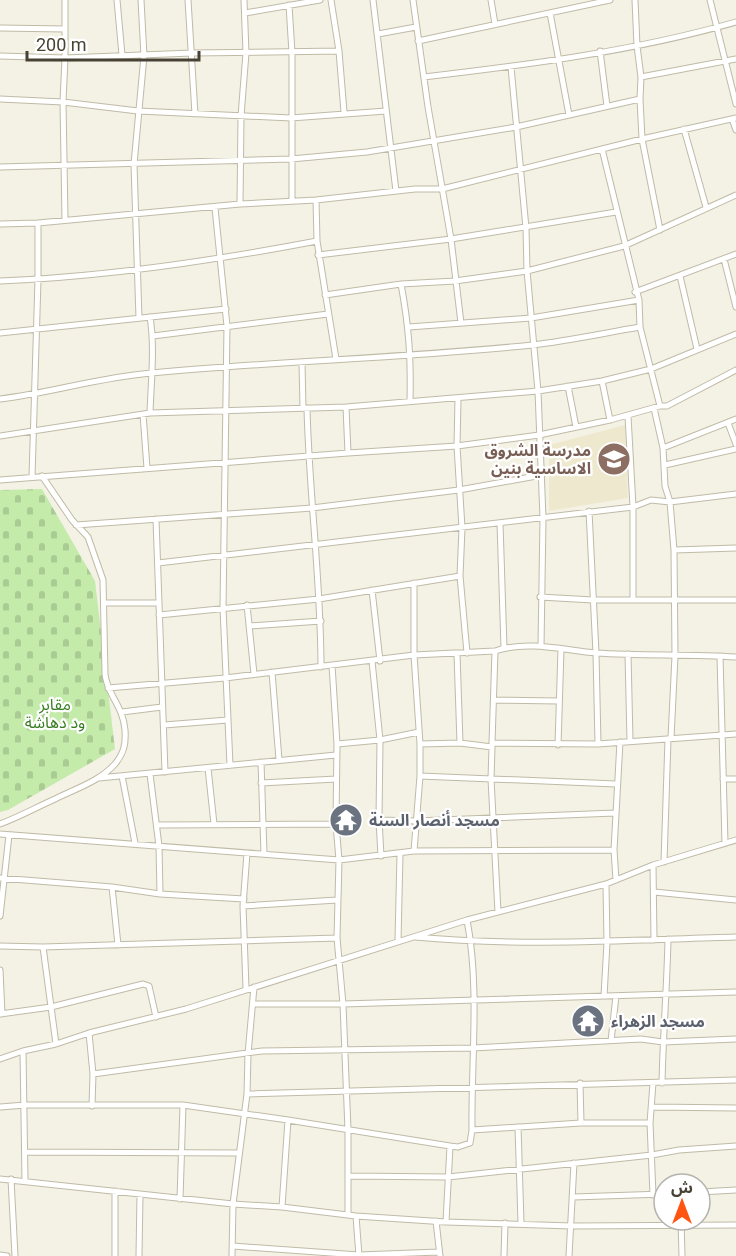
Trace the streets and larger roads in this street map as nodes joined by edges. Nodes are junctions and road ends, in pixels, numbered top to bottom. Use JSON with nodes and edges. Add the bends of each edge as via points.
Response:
{"nodes":[{"id":1,"x":65,"y":0,"type":"edge"},
{"id":2,"x":117,"y":0,"type":"edge"},
{"id":3,"x":141,"y":0,"type":"edge"},
{"id":4,"x":188,"y":0,"type":"edge"},
{"id":5,"x":244,"y":0,"type":"edge"},
{"id":6,"x":320,"y":0,"type":"edge"},
{"id":7,"x":331,"y":0,"type":"edge"},
{"id":8,"x":373,"y":0,"type":"edge"},
{"id":9,"x":413,"y":0,"type":"edge"},
{"id":10,"x":491,"y":0,"type":"edge"},
{"id":11,"x":610,"y":0,"type":"edge"},
{"id":12,"x":635,"y":0,"type":"edge"},
{"id":13,"x":710,"y":0,"type":"edge"},
{"id":14,"x":289,"y":5,"type":"junction"},
{"id":15,"x":550,"y":13,"type":"junction"},
{"id":16,"x":245,"y":14,"type":"junction"},
{"id":17,"x":736,"y":22,"type":"edge"},
{"id":18,"x":495,"y":24,"type":"junction"},
{"id":19,"x":416,"y":27,"type":"junction"},
{"id":20,"x":718,"y":27,"type":"junction"},
{"id":21,"x":0,"y":28,"type":"edge"},
{"id":22,"x":65,"y":28,"type":"junction"},
{"id":23,"x":378,"y":34,"type":"junction"},
{"id":24,"x":418,"y":41,"type":"junction"},
{"id":25,"x":637,"y":46,"type":"junction"},
{"id":26,"x":339,"y":51,"type":"junction"},
{"id":27,"x":600,"y":51,"type":"junction"},
{"id":28,"x":292,"y":52,"type":"junction"},
{"id":29,"x":192,"y":53,"type":"junction"},
{"id":30,"x":246,"y":53,"type":"junction"},
{"id":31,"x":122,"y":55,"type":"junction"},
{"id":32,"x":0,"y":56,"type":"edge"},
{"id":33,"x":144,"y":56,"type":"junction"},
{"id":34,"x":65,"y":58,"type":"junction"},
{"id":35,"x":559,"y":59,"type":"junction"},
{"id":36,"x":736,"y":59,"type":"edge"},
{"id":37,"x":727,"y":62,"type":"junction"},
{"id":38,"x":511,"y":67,"type":"junction"},
{"id":39,"x":424,"y":77,"type":"junction"},
{"id":40,"x":640,"y":77,"type":"junction"},
{"id":41,"x":0,"y":99,"type":"edge"},
{"id":42,"x":640,"y":99,"type":"junction"},
{"id":43,"x":63,"y":102,"type":"junction"},
{"id":44,"x":736,"y":104,"type":"edge"},
{"id":45,"x":607,"y":106,"type":"junction"},
{"id":46,"x":138,"y":111,"type":"junction"},
{"id":47,"x":386,"y":111,"type":"junction"},
{"id":48,"x":345,"y":112,"type":"junction"},
{"id":49,"x":195,"y":114,"type":"junction"},
{"id":50,"x":569,"y":115,"type":"junction"},
{"id":51,"x":241,"y":116,"type":"junction"},
{"id":52,"x":291,"y":118,"type":"junction"},
{"id":53,"x":734,"y":119,"type":"edge"},
{"id":54,"x":516,"y":127,"type":"junction"},
{"id":55,"x":684,"y":129,"type":"junction"},
{"id":56,"x":736,"y":130,"type":"edge"},
{"id":57,"x":642,"y":139,"type":"junction"},
{"id":58,"x":433,"y":140,"type":"junction"},
{"id":59,"x":390,"y":148,"type":"junction"},
{"id":60,"x":602,"y":149,"type":"junction"},
{"id":61,"x":291,"y":159,"type":"junction"},
{"id":62,"x":240,"y":161,"type":"junction"},
{"id":63,"x":65,"y":164,"type":"junction"},
{"id":64,"x":134,"y":164,"type":"junction"},
{"id":65,"x":0,"y":167,"type":"edge"},
{"id":66,"x":521,"y":170,"type":"junction"},
{"id":67,"x":442,"y":189,"type":"junction"},
{"id":68,"x":396,"y":191,"type":"junction"},
{"id":69,"x":736,"y":195,"type":"edge"},
{"id":70,"x":316,"y":200,"type":"junction"},
{"id":71,"x":292,"y":201,"type":"junction"},
{"id":72,"x":240,"y":204,"type":"junction"},
{"id":73,"x":706,"y":207,"type":"junction"},
{"id":74,"x":215,"y":208,"type":"junction"},
{"id":75,"x":616,"y":212,"type":"junction"},
{"id":76,"x":137,"y":215,"type":"junction"},
{"id":77,"x":65,"y":220,"type":"junction"},
{"id":78,"x":38,"y":223,"type":"junction"},
{"id":79,"x":0,"y":224,"type":"edge"},
{"id":80,"x":526,"y":228,"type":"junction"},
{"id":81,"x":660,"y":230,"type":"junction"},
{"id":82,"x":451,"y":239,"type":"junction"},
{"id":83,"x":317,"y":241,"type":"junction"},
{"id":84,"x":624,"y":246,"type":"junction"},
{"id":85,"x":736,"y":254,"type":"edge"},
{"id":86,"x":318,"y":255,"type":"junction"},
{"id":87,"x":222,"y":259,"type":"junction"},
{"id":88,"x":724,"y":259,"type":"junction"},
{"id":89,"x":139,"y":269,"type":"junction"},
{"id":90,"x":527,"y":272,"type":"junction"},
{"id":91,"x":680,"y":276,"type":"junction"},
{"id":92,"x":38,"y":280,"type":"junction"},
{"id":93,"x":0,"y":281,"type":"edge"},
{"id":94,"x":455,"y":281,"type":"junction"},
{"id":95,"x":401,"y":284,"type":"junction"},
{"id":96,"x":635,"y":292,"type":"junction"},
{"id":97,"x":325,"y":295,"type":"junction"},
{"id":98,"x":639,"y":300,"type":"junction"},
{"id":99,"x":736,"y":307,"type":"edge"},
{"id":100,"x":226,"y":309,"type":"junction"},
{"id":101,"x":328,"y":314,"type":"junction"},
{"id":102,"x":150,"y":317,"type":"junction"},
{"id":103,"x":139,"y":318,"type":"junction"},
{"id":104,"x":531,"y":318,"type":"junction"},
{"id":105,"x":461,"y":322,"type":"junction"},
{"id":106,"x":227,"y":326,"type":"junction"},
{"id":107,"x":409,"y":327,"type":"junction"},
{"id":108,"x":639,"y":327,"type":"junction"},
{"id":109,"x":36,"y":328,"type":"junction"},
{"id":110,"x":0,"y":333,"type":"edge"},
{"id":111,"x":736,"y":334,"type":"edge"},
{"id":112,"x":153,"y":336,"type":"junction"},
{"id":113,"x":534,"y":345,"type":"junction"},
{"id":114,"x":697,"y":349,"type":"junction"},
{"id":115,"x":411,"y":355,"type":"junction"},
{"id":116,"x":336,"y":358,"type":"junction"},
{"id":117,"x":302,"y":363,"type":"junction"},
{"id":118,"x":227,"y":368,"type":"junction"},
{"id":119,"x":651,"y":369,"type":"junction"},
{"id":120,"x":736,"y":370,"type":"edge"},
{"id":121,"x":150,"y":373,"type":"junction"},
{"id":122,"x":602,"y":381,"type":"junction"},
{"id":123,"x":568,"y":386,"type":"junction"},
{"id":124,"x":538,"y":391,"type":"junction"},
{"id":125,"x":35,"y":395,"type":"junction"},
{"id":126,"x":0,"y":399,"type":"edge"},
{"id":127,"x":458,"y":399,"type":"junction"},
{"id":128,"x":410,"y":401,"type":"junction"},
{"id":129,"x":346,"y":407,"type":"junction"},
{"id":130,"x":657,"y":407,"type":"junction"},
{"id":131,"x":305,"y":408,"type":"junction"},
{"id":132,"x":226,"y":412,"type":"junction"},
{"id":133,"x":150,"y":413,"type":"junction"},
{"id":134,"x":143,"y":414,"type":"junction"},
{"id":135,"x":628,"y":416,"type":"junction"},
{"id":136,"x":736,"y":419,"type":"edge"},
{"id":137,"x":610,"y":420,"type":"junction"},
{"id":138,"x":728,"y":423,"type":"junction"},
{"id":139,"x":576,"y":427,"type":"junction"},
{"id":140,"x":33,"y":431,"type":"junction"},
{"id":141,"x":539,"y":435,"type":"junction"},
{"id":142,"x":0,"y":436,"type":"edge"},
{"id":143,"x":457,"y":446,"type":"junction"},
{"id":144,"x":736,"y":447,"type":"edge"},
{"id":145,"x":663,"y":448,"type":"junction"},
{"id":146,"x":348,"y":453,"type":"junction"},
{"id":147,"x":308,"y":456,"type":"junction"},
{"id":148,"x":226,"y":464,"type":"junction"},
{"id":149,"x":665,"y":465,"type":"junction"},
{"id":150,"x":147,"y":468,"type":"junction"},
{"id":151,"x":542,"y":475,"type":"junction"},
{"id":152,"x":42,"y":476,"type":"junction"},
{"id":153,"x":32,"y":477,"type":"junction"},
{"id":154,"x":0,"y":480,"type":"edge"},
{"id":155,"x":459,"y":490,"type":"junction"},
{"id":156,"x":736,"y":495,"type":"edge"},
{"id":157,"x":670,"y":501,"type":"junction"},
{"id":158,"x":633,"y":507,"type":"junction"},
{"id":159,"x":312,"y":508,"type":"junction"},
{"id":160,"x":589,"y":511,"type":"junction"},
{"id":161,"x":225,"y":515,"type":"junction"},
{"id":162,"x":543,"y":518,"type":"junction"},
{"id":163,"x":156,"y":519,"type":"junction"},
{"id":164,"x":500,"y":523,"type":"junction"},
{"id":165,"x":76,"y":525,"type":"junction"},
{"id":166,"x":462,"y":528,"type":"junction"},
{"id":167,"x":316,"y":546,"type":"junction"},
{"id":168,"x":736,"y":548,"type":"edge"},
{"id":169,"x":674,"y":550,"type":"junction"},
{"id":170,"x":223,"y":555,"type":"junction"},
{"id":171,"x":158,"y":564,"type":"junction"},
{"id":172,"x":460,"y":576,"type":"junction"},
{"id":173,"x":414,"y":583,"type":"junction"},
{"id":174,"x":372,"y":590,"type":"junction"},
{"id":175,"x":540,"y":597,"type":"junction"},
{"id":176,"x":319,"y":599,"type":"junction"},
{"id":177,"x":633,"y":599,"type":"junction"},
{"id":178,"x":593,"y":600,"type":"junction"},
{"id":179,"x":674,"y":600,"type":"junction"},
{"id":180,"x":736,"y":600,"type":"edge"},
{"id":181,"x":105,"y":603,"type":"junction"},
{"id":182,"x":158,"y":603,"type":"junction"},
{"id":183,"x":248,"y":605,"type":"junction"},
{"id":184,"x":223,"y":608,"type":"junction"},
{"id":185,"x":159,"y":615,"type":"junction"},
{"id":186,"x":321,"y":621,"type":"junction"},
{"id":187,"x":249,"y":626,"type":"junction"},
{"id":188,"x":541,"y":646,"type":"junction"},
{"id":189,"x":504,"y":648,"type":"junction"},
{"id":190,"x":561,"y":649,"type":"junction"},
{"id":191,"x":495,"y":651,"type":"junction"},
{"id":192,"x":467,"y":652,"type":"junction"},
{"id":193,"x":596,"y":653,"type":"junction"},
{"id":194,"x":457,"y":654,"type":"junction"},
{"id":195,"x":628,"y":654,"type":"junction"},
{"id":196,"x":414,"y":655,"type":"junction"},
{"id":197,"x":675,"y":656,"type":"junction"},
{"id":198,"x":720,"y":656,"type":"junction"},
{"id":199,"x":736,"y":657,"type":"edge"},
{"id":200,"x":372,"y":661,"type":"junction"},
{"id":201,"x":380,"y":661,"type":"junction"},
{"id":202,"x":332,"y":665,"type":"junction"},
{"id":203,"x":321,"y":667,"type":"junction"},
{"id":204,"x":272,"y":672,"type":"junction"},
{"id":205,"x":254,"y":674,"type":"junction"},
{"id":206,"x":225,"y":678,"type":"junction"},
{"id":207,"x":162,"y":684,"type":"junction"},
{"id":208,"x":108,"y":688,"type":"junction"},
{"id":209,"x":494,"y":700,"type":"junction"},
{"id":210,"x":559,"y":701,"type":"junction"},
{"id":211,"x":162,"y":707,"type":"junction"},
{"id":212,"x":122,"y":712,"type":"junction"},
{"id":213,"x":228,"y":720,"type":"junction"},
{"id":214,"x":164,"y":725,"type":"junction"},
{"id":215,"x":419,"y":732,"type":"junction"},
{"id":216,"x":721,"y":734,"type":"junction"},
{"id":217,"x":736,"y":734,"type":"edge"},
{"id":218,"x":669,"y":738,"type":"junction"},
{"id":219,"x":380,"y":740,"type":"junction"},
{"id":220,"x":630,"y":741,"type":"junction"},
{"id":221,"x":620,"y":742,"type":"junction"},
{"id":222,"x":460,"y":743,"type":"junction"},
{"id":223,"x":337,"y":744,"type":"junction"},
{"id":224,"x":420,"y":744,"type":"junction"},
{"id":225,"x":598,"y":744,"type":"junction"},
{"id":226,"x":492,"y":745,"type":"junction"},
{"id":227,"x":558,"y":745,"type":"junction"},
{"id":228,"x":336,"y":755,"type":"junction"},
{"id":229,"x":279,"y":760,"type":"junction"},
{"id":230,"x":261,"y":762,"type":"junction"},
{"id":231,"x":230,"y":765,"type":"junction"},
{"id":232,"x":208,"y":768,"type":"junction"},
{"id":233,"x":165,"y":772,"type":"junction"},
{"id":234,"x":150,"y":774,"type":"junction"},
{"id":235,"x":122,"y":776,"type":"junction"},
{"id":236,"x":420,"y":776,"type":"junction"},
{"id":237,"x":97,"y":778,"type":"junction"},
{"id":238,"x":336,"y":779,"type":"junction"},
{"id":239,"x":491,"y":779,"type":"junction"},
{"id":240,"x":723,"y":779,"type":"junction"},
{"id":241,"x":736,"y":779,"type":"edge"},
{"id":242,"x":261,"y":783,"type":"junction"},
{"id":243,"x":616,"y":784,"type":"junction"},
{"id":244,"x":615,"y":813,"type":"junction"},
{"id":245,"x":494,"y":818,"type":"junction"},
{"id":246,"x":379,"y":820,"type":"junction"},
{"id":247,"x":416,"y":821,"type":"junction"},
{"id":248,"x":0,"y":824,"type":"edge"},
{"id":249,"x":214,"y":824,"type":"junction"},
{"id":250,"x":263,"y":824,"type":"junction"},
{"id":251,"x":336,"y":824,"type":"junction"},
{"id":252,"x":157,"y":825,"type":"junction"},
{"id":253,"x":0,"y":834,"type":"edge"},
{"id":254,"x":9,"y":835,"type":"junction"},
{"id":255,"x":736,"y":840,"type":"edge"},
{"id":256,"x":135,"y":843,"type":"junction"},
{"id":257,"x":725,"y":843,"type":"junction"},
{"id":258,"x":159,"y":846,"type":"junction"},
{"id":259,"x":614,"y":850,"type":"junction"},
{"id":260,"x":414,"y":851,"type":"junction"},
{"id":261,"x":495,"y":851,"type":"junction"},
{"id":262,"x":247,"y":853,"type":"junction"},
{"id":263,"x":264,"y":854,"type":"junction"},
{"id":264,"x":400,"y":854,"type":"junction"},
{"id":265,"x":381,"y":856,"type":"junction"},
{"id":266,"x":339,"y":860,"type":"junction"},
{"id":267,"x":664,"y":862,"type":"junction"},
{"id":268,"x":653,"y":865,"type":"junction"},
{"id":269,"x":2,"y":878,"type":"edge"},
{"id":270,"x":616,"y":880,"type":"junction"},
{"id":271,"x":606,"y":884,"type":"junction"},
{"id":272,"x":112,"y":887,"type":"junction"},
{"id":273,"x":654,"y":892,"type":"junction"},
{"id":274,"x":160,"y":894,"type":"junction"},
{"id":275,"x":337,"y":900,"type":"junction"},
{"id":276,"x":736,"y":900,"type":"edge"},
{"id":277,"x":244,"y":902,"type":"junction"},
{"id":278,"x":498,"y":912,"type":"junction"},
{"id":279,"x":0,"y":916,"type":"edge"},
{"id":280,"x":467,"y":920,"type":"junction"},
{"id":281,"x":411,"y":937,"type":"junction"},
{"id":282,"x":736,"y":937,"type":"edge"},
{"id":283,"x":338,"y":938,"type":"junction"},
{"id":284,"x":668,"y":939,"type":"junction"},
{"id":285,"x":654,"y":940,"type":"junction"},
{"id":286,"x":244,"y":941,"type":"junction"},
{"id":287,"x":398,"y":941,"type":"junction"},
{"id":288,"x":471,"y":942,"type":"junction"},
{"id":289,"x":608,"y":943,"type":"junction"},
{"id":290,"x":0,"y":945,"type":"edge"},
{"id":291,"x":118,"y":945,"type":"junction"},
{"id":292,"x":42,"y":947,"type":"junction"},
{"id":293,"x":340,"y":960,"type":"junction"},
{"id":294,"x":0,"y":970,"type":"edge"},
{"id":295,"x":1,"y":980,"type":"edge"},
{"id":296,"x":254,"y":987,"type":"junction"},
{"id":297,"x":246,"y":988,"type":"junction"},
{"id":298,"x":736,"y":992,"type":"edge"},
{"id":299,"x":667,"y":993,"type":"junction"},
{"id":300,"x":604,"y":996,"type":"junction"},
{"id":301,"x":616,"y":996,"type":"junction"},
{"id":302,"x":473,"y":1000,"type":"junction"},
{"id":303,"x":253,"y":1004,"type":"junction"},
{"id":304,"x":343,"y":1004,"type":"junction"},
{"id":305,"x":51,"y":1007,"type":"junction"},
{"id":306,"x":1,"y":1014,"type":"edge"},
{"id":307,"x":156,"y":1017,"type":"junction"},
{"id":308,"x":89,"y":1032,"type":"junction"},
{"id":309,"x":736,"y":1039,"type":"edge"},
{"id":310,"x":611,"y":1041,"type":"junction"},
{"id":311,"x":663,"y":1042,"type":"junction"},
{"id":312,"x":56,"y":1044,"type":"junction"},
{"id":313,"x":472,"y":1048,"type":"junction"},
{"id":314,"x":345,"y":1050,"type":"junction"},
{"id":315,"x":23,"y":1051,"type":"junction"},
{"id":316,"x":248,"y":1054,"type":"junction"},
{"id":317,"x":0,"y":1059,"type":"edge"},
{"id":318,"x":93,"y":1074,"type":"junction"},
{"id":319,"x":736,"y":1080,"type":"edge"},
{"id":320,"x":580,"y":1083,"type":"junction"},
{"id":321,"x":653,"y":1083,"type":"junction"},
{"id":322,"x":662,"y":1083,"type":"junction"},
{"id":323,"x":471,"y":1087,"type":"junction"},
{"id":324,"x":346,"y":1092,"type":"junction"},
{"id":325,"x":247,"y":1094,"type":"junction"},
{"id":326,"x":25,"y":1105,"type":"junction"},
{"id":327,"x":183,"y":1105,"type":"junction"},
{"id":328,"x":92,"y":1106,"type":"junction"},
{"id":329,"x":0,"y":1107,"type":"edge"},
{"id":330,"x":652,"y":1107,"type":"junction"},
{"id":331,"x":736,"y":1108,"type":"edge"},
{"id":332,"x":244,"y":1114,"type":"junction"},
{"id":333,"x":288,"y":1120,"type":"junction"},
{"id":334,"x":581,"y":1123,"type":"junction"},
{"id":335,"x":650,"y":1123,"type":"junction"},
{"id":336,"x":518,"y":1127,"type":"junction"},
{"id":337,"x":348,"y":1130,"type":"junction"},
{"id":338,"x":472,"y":1130,"type":"junction"},
{"id":339,"x":450,"y":1146,"type":"junction"},
{"id":340,"x":736,"y":1146,"type":"edge"},
{"id":341,"x":26,"y":1152,"type":"junction"},
{"id":342,"x":181,"y":1153,"type":"junction"},
{"id":343,"x":239,"y":1154,"type":"junction"},
{"id":344,"x":652,"y":1155,"type":"junction"},
{"id":345,"x":574,"y":1163,"type":"junction"},
{"id":346,"x":519,"y":1168,"type":"junction"},
{"id":347,"x":652,"y":1172,"type":"edge"},
{"id":348,"x":349,"y":1176,"type":"junction"},
{"id":349,"x":448,"y":1177,"type":"junction"},
{"id":350,"x":0,"y":1179,"type":"edge"},
{"id":351,"x":11,"y":1179,"type":"junction"},
{"id":352,"x":25,"y":1180,"type":"junction"},
{"id":353,"x":736,"y":1190,"type":"edge"},
{"id":354,"x":115,"y":1191,"type":"junction"},
{"id":355,"x":712,"y":1191,"type":"edge"},
{"id":356,"x":140,"y":1194,"type":"junction"},
{"id":357,"x":652,"y":1195,"type":"edge"},
{"id":358,"x":573,"y":1197,"type":"junction"},
{"id":359,"x":180,"y":1199,"type":"junction"},
{"id":360,"x":234,"y":1204,"type":"junction"},
{"id":361,"x":282,"y":1207,"type":"junction"},
{"id":362,"x":348,"y":1214,"type":"junction"},
{"id":363,"x":356,"y":1216,"type":"junction"},
{"id":364,"x":436,"y":1221,"type":"junction"},
{"id":365,"x":446,"y":1222,"type":"junction"},
{"id":366,"x":505,"y":1223,"type":"junction"},
{"id":367,"x":521,"y":1224,"type":"junction"},
{"id":368,"x":652,"y":1224,"type":"edge"},
{"id":369,"x":712,"y":1224,"type":"edge"},
{"id":370,"x":736,"y":1225,"type":"edge"},
{"id":371,"x":572,"y":1226,"type":"junction"},
{"id":372,"x":682,"y":1232,"type":"edge"},
{"id":373,"x":233,"y":1246,"type":"junction"},
{"id":374,"x":439,"y":1254,"type":"edge"},
{"id":375,"x":0,"y":1255,"type":"edge"},
{"id":376,"x":359,"y":1255,"type":"edge"},
{"id":377,"x":7,"y":1256,"type":"edge"},
{"id":378,"x":15,"y":1256,"type":"edge"},
{"id":379,"x":115,"y":1256,"type":"edge"},
{"id":380,"x":139,"y":1256,"type":"edge"},
{"id":381,"x":232,"y":1256,"type":"edge"},
{"id":382,"x":504,"y":1256,"type":"edge"},
{"id":383,"x":569,"y":1256,"type":"edge"},
{"id":384,"x":682,"y":1256,"type":"edge"}],
"edges":[{"from":1,"to":22,"type":"street"},
{"from":2,"to":31,"type":"street"},
{"from":3,"to":33,"type":"street"},
{"from":4,"to":29,"type":"street"},
{"from":5,"to":16,"type":"street"},
{"from":6,"to":14,"type":"street"},
{"from":7,"to":26,"type":"street"},
{"from":8,"to":23,"type":"street"},
{"from":9,"to":19,"type":"street"},
{"from":10,"to":18,"type":"street"},
{"from":11,"to":15,"type":"street"},
{"from":12,"to":25,"type":"street"},
{"from":13,"to":20,"type":"street"},
{"from":14,"to":16,"type":"street"},
{"from":14,"to":28,"type":"street"},
{"from":15,"to":18,"type":"street"},
{"from":15,"to":35,"type":"street"},
{"from":16,"to":30,"type":"street"},
{"from":17,"to":20,"type":"street"},
{"from":18,"to":24,"type":"street"},
{"from":19,"to":23,"type":"street"},
{"from":19,"to":24,"type":"street"},
{"from":20,"to":25,"type":"street"},
{"from":20,"to":37,"type":"street"},
{"from":21,"to":22,"type":"street"},
{"from":22,"to":34,"type":"street"},
{"from":23,"to":47,"type":"street"},
{"from":24,"to":39,"type":"street"},
{"from":25,"to":27,"type":"street"},
{"from":25,"to":40,"type":"street"},
{"from":26,"to":28,"type":"street"},
{"from":26,"to":48,"type":"street"},
{"from":27,"to":35,"type":"street"},
{"from":27,"to":45,"type":"street"},
{"from":28,"to":30,"type":"street"},
{"from":28,"to":52,"type":"street"},
{"from":29,"to":30,"type":"street"},
{"from":29,"to":33,"type":"street"},
{"from":29,"to":49,"type":"street"},
{"from":30,"to":51,"type":"street"},
{"from":31,"to":33,"type":"street"},
{"from":31,"to":34,"type":"street"},
{"from":32,"to":34,"type":"street"},
{"from":33,"to":46,"type":"street"},
{"from":34,"to":43,"type":"street"},
{"from":35,"to":38,"type":"street"},
{"from":35,"to":50,"type":"street"},
{"from":36,"to":37,"type":"street"},
{"from":37,"to":40,"type":"street"},
{"from":37,"to":44,"type":"street"},
{"from":38,"to":39,"type":"street"},
{"from":38,"to":54,"type":"street"},
{"from":39,"to":58,"type":"street"},
{"from":40,"to":42,"type":"street"},
{"from":41,"to":43,"type":"street"},
{"from":42,"to":45,"type":"street"},
{"from":42,"to":57,"type":"street"},
{"from":43,"to":46,"type":"street"},
{"from":43,"to":63,"type":"street"},
{"from":45,"to":50,"type":"street"},
{"from":46,"to":49,"type":"street"},
{"from":46,"to":64,"type":"street"},
{"from":47,"to":48,"type":"street"},
{"from":47,"to":59,"type":"street"},
{"from":48,"to":52,"type":"street"},
{"from":49,"to":51,"type":"street"},
{"from":50,"to":54,"type":"street"},
{"from":51,"to":52,"type":"street"},
{"from":51,"to":62,"type":"street"},
{"from":52,"to":61,"type":"street"},
{"from":53,"to":55,"type":"street"},
{"from":53,"to":56,"type":"street"},
{"from":54,"to":58,"type":"street"},
{"from":54,"to":66,"type":"street"},
{"from":55,"to":57,"type":"street"},
{"from":55,"to":73,"type":"street"},
{"from":57,"to":60,"type":"street"},
{"from":57,"to":81,"type":"street"},
{"from":58,"to":59,"type":"street"},
{"from":58,"to":67,"type":"street"},
{"from":59,"to":61,"type":"street"},
{"from":59,"to":68,"type":"street"},
{"from":60,"to":66,"type":"street"},
{"from":60,"to":75,"type":"street"},
{"from":61,"to":62,"type":"street"},
{"from":61,"to":71,"type":"street"},
{"from":62,"to":64,"type":"street"},
{"from":62,"to":72,"type":"street"},
{"from":63,"to":64,"type":"street"},
{"from":63,"to":65,"type":"street"},
{"from":63,"to":77,"type":"street"},
{"from":64,"to":76,"type":"street"},
{"from":66,"to":67,"type":"street"},
{"from":66,"to":80,"type":"street"},
{"from":67,"to":68,"type":"street"},
{"from":67,"to":82,"type":"street"},
{"from":68,"to":70,"type":"street"},
{"from":69,"to":73,"type":"street"},
{"from":70,"to":71,"type":"street"},
{"from":70,"to":83,"type":"street"},
{"from":71,"to":72,"type":"street"},
{"from":72,"to":74,"type":"street"},
{"from":73,"to":81,"type":"street"},
{"from":74,"to":76,"type":"street"},
{"from":74,"to":87,"type":"street"},
{"from":75,"to":80,"type":"street"},
{"from":75,"to":84,"type":"street"},
{"from":76,"to":77,"type":"street"},
{"from":76,"to":89,"type":"street"},
{"from":77,"to":78,"type":"street"},
{"from":78,"to":79,"type":"street"},
{"from":78,"to":92,"type":"street"},
{"from":80,"to":82,"type":"street"},
{"from":80,"to":90,"type":"street"},
{"from":81,"to":84,"type":"street"},
{"from":82,"to":86,"type":"street"},
{"from":82,"to":94,"type":"street"},
{"from":83,"to":86,"type":"street"},
{"from":83,"to":87,"type":"street"},
{"from":84,"to":90,"type":"street"},
{"from":84,"to":96,"type":"street"},
{"from":85,"to":88,"type":"street"},
{"from":86,"to":97,"type":"street"},
{"from":87,"to":89,"type":"street"},
{"from":87,"to":100,"type":"street"},
{"from":88,"to":91,"type":"street"},
{"from":88,"to":99,"type":"street"},
{"from":89,"to":92,"type":"street"},
{"from":89,"to":103,"type":"street"},
{"from":90,"to":94,"type":"street"},
{"from":90,"to":104,"type":"street"},
{"from":91,"to":96,"type":"street"},
{"from":91,"to":114,"type":"street"},
{"from":92,"to":93,"type":"street"},
{"from":92,"to":109,"type":"street"},
{"from":94,"to":95,"type":"street"},
{"from":94,"to":105,"type":"street"},
{"from":95,"to":97,"type":"street"},
{"from":95,"to":107,"type":"street"},
{"from":96,"to":98,"type":"street"},
{"from":97,"to":101,"type":"street"},
{"from":98,"to":104,"type":"street"},
{"from":98,"to":108,"type":"street"},
{"from":100,"to":102,"type":"street"},
{"from":100,"to":106,"type":"street"},
{"from":101,"to":106,"type":"street"},
{"from":101,"to":116,"type":"street"},
{"from":102,"to":103,"type":"street"},
{"from":102,"to":112,"type":"street"},
{"from":103,"to":109,"type":"street"},
{"from":104,"to":105,"type":"street"},
{"from":104,"to":113,"type":"street"},
{"from":105,"to":107,"type":"street"},
{"from":106,"to":112,"type":"street"},
{"from":106,"to":118,"type":"street"},
{"from":107,"to":115,"type":"street"},
{"from":108,"to":113,"type":"street"},
{"from":108,"to":119,"type":"street"},
{"from":109,"to":110,"type":"street"},
{"from":109,"to":125,"type":"street"},
{"from":111,"to":114,"type":"street"},
{"from":112,"to":121,"type":"street"},
{"from":113,"to":115,"type":"street"},
{"from":113,"to":124,"type":"street"},
{"from":114,"to":119,"type":"street"},
{"from":115,"to":116,"type":"street"},
{"from":115,"to":128,"type":"street"},
{"from":116,"to":117,"type":"street"},
{"from":117,"to":118,"type":"street"},
{"from":117,"to":131,"type":"street"},
{"from":118,"to":121,"type":"street"},
{"from":118,"to":132,"type":"street"},
{"from":119,"to":122,"type":"street"},
{"from":119,"to":130,"type":"street"},
{"from":120,"to":130,"type":"street","via":[[667,406]]},
{"from":121,"to":125,"type":"street","via":[[76,384]]},
{"from":121,"to":133,"type":"street"},
{"from":122,"to":123,"type":"street"},
{"from":122,"to":137,"type":"street"},
{"from":123,"to":124,"type":"street"},
{"from":123,"to":139,"type":"street"},
{"from":124,"to":127,"type":"street"},
{"from":124,"to":141,"type":"street"},
{"from":125,"to":126,"type":"street"},
{"from":125,"to":140,"type":"street"},
{"from":127,"to":128,"type":"street"},
{"from":127,"to":143,"type":"street"},
{"from":128,"to":129,"type":"street"},
{"from":129,"to":131,"type":"street"},
{"from":129,"to":146,"type":"street"},
{"from":130,"to":135,"type":"street"},
{"from":130,"to":145,"type":"street"},
{"from":131,"to":132,"type":"street"},
{"from":131,"to":147,"type":"street"},
{"from":132,"to":133,"type":"street"},
{"from":132,"to":148,"type":"street"},
{"from":133,"to":134,"type":"street"},
{"from":134,"to":140,"type":"street"},
{"from":134,"to":150,"type":"street"},
{"from":135,"to":137,"type":"street"},
{"from":135,"to":158,"type":"street"},
{"from":136,"to":138,"type":"street"},
{"from":137,"to":139,"type":"street"},
{"from":138,"to":144,"type":"street"},
{"from":138,"to":145,"type":"street"},
{"from":139,"to":141,"type":"street"},
{"from":140,"to":142,"type":"street"},
{"from":140,"to":153,"type":"street"},
{"from":141,"to":143,"type":"street"},
{"from":141,"to":151,"type":"street"},
{"from":143,"to":146,"type":"street"},
{"from":143,"to":155,"type":"street"},
{"from":144,"to":149,"type":"street"},
{"from":145,"to":149,"type":"street"},
{"from":146,"to":147,"type":"street"},
{"from":147,"to":148,"type":"street"},
{"from":147,"to":159,"type":"street"},
{"from":148,"to":150,"type":"street"},
{"from":148,"to":161,"type":"street"},
{"from":149,"to":157,"type":"street"},
{"from":150,"to":152,"type":"street"},
{"from":151,"to":155,"type":"street"},
{"from":151,"to":162,"type":"street"},
{"from":152,"to":153,"type":"street"},
{"from":152,"to":165,"type":"street"},
{"from":153,"to":154,"type":"street"},
{"from":155,"to":159,"type":"street"},
{"from":155,"to":166,"type":"street"},
{"from":156,"to":157,"type":"street"},
{"from":157,"to":158,"type":"street","via":[[651,500]]},
{"from":157,"to":169,"type":"street"},
{"from":158,"to":160,"type":"street"},
{"from":158,"to":177,"type":"street"},
{"from":159,"to":161,"type":"street"},
{"from":159,"to":167,"type":"street"},
{"from":160,"to":162,"type":"street"},
{"from":160,"to":178,"type":"street"},
{"from":161,"to":163,"type":"street"},
{"from":161,"to":170,"type":"street"},
{"from":162,"to":164,"type":"street"},
{"from":162,"to":175,"type":"street"},
{"from":163,"to":165,"type":"street"},
{"from":163,"to":171,"type":"street"},
{"from":164,"to":166,"type":"street"},
{"from":164,"to":189,"type":"street"},
{"from":165,"to":181,"type":"street","via":[[88,537],[104,582]]},
{"from":166,"to":167,"type":"street"},
{"from":166,"to":172,"type":"street"},
{"from":167,"to":170,"type":"street"},
{"from":167,"to":176,"type":"street"},
{"from":168,"to":169,"type":"street"},
{"from":169,"to":179,"type":"street"},
{"from":170,"to":171,"type":"street"},
{"from":170,"to":184,"type":"street"},
{"from":171,"to":182,"type":"street"},
{"from":172,"to":173,"type":"street"},
{"from":172,"to":192,"type":"street"},
{"from":173,"to":174,"type":"street"},
{"from":173,"to":196,"type":"street"},
{"from":174,"to":176,"type":"street"},
{"from":174,"to":201,"type":"street"},
{"from":175,"to":178,"type":"street"},
{"from":175,"to":188,"type":"street"},
{"from":176,"to":183,"type":"street"},
{"from":176,"to":186,"type":"street"},
{"from":177,"to":178,"type":"street"},
{"from":177,"to":179,"type":"street"},
{"from":178,"to":193,"type":"street"},
{"from":179,"to":180,"type":"street"},
{"from":179,"to":197,"type":"street"},
{"from":181,"to":182,"type":"street"},
{"from":181,"to":208,"type":"street"},
{"from":182,"to":185,"type":"street"},
{"from":183,"to":184,"type":"street"},
{"from":183,"to":187,"type":"street"},
{"from":184,"to":185,"type":"street"},
{"from":184,"to":206,"type":"street"},
{"from":185,"to":207,"type":"street"},
{"from":186,"to":187,"type":"street"},
{"from":186,"to":203,"type":"street"},
{"from":187,"to":205,"type":"street"},
{"from":188,"to":189,"type":"street"},
{"from":188,"to":190,"type":"street"},
{"from":189,"to":191,"type":"street"},
{"from":190,"to":193,"type":"street"},
{"from":190,"to":210,"type":"street"},
{"from":191,"to":192,"type":"street"},
{"from":191,"to":209,"type":"street"},
{"from":192,"to":194,"type":"street"},
{"from":193,"to":195,"type":"street"},
{"from":193,"to":225,"type":"street"},
{"from":194,"to":196,"type":"street"},
{"from":194,"to":222,"type":"street"},
{"from":195,"to":197,"type":"street"},
{"from":195,"to":220,"type":"street"},
{"from":196,"to":201,"type":"street"},
{"from":196,"to":215,"type":"street"},
{"from":197,"to":198,"type":"street"},
{"from":197,"to":218,"type":"street"},
{"from":198,"to":199,"type":"street"},
{"from":198,"to":216,"type":"street"},
{"from":200,"to":201,"type":"street"},
{"from":200,"to":202,"type":"street"},
{"from":200,"to":219,"type":"street"},
{"from":202,"to":203,"type":"street"},
{"from":202,"to":223,"type":"street"},
{"from":203,"to":204,"type":"street"},
{"from":204,"to":205,"type":"street"},
{"from":204,"to":229,"type":"street"},
{"from":205,"to":206,"type":"street"},
{"from":206,"to":207,"type":"street"},
{"from":206,"to":213,"type":"street"},
{"from":207,"to":208,"type":"street"},
{"from":207,"to":211,"type":"street"},
{"from":208,"to":212,"type":"street"},
{"from":209,"to":210,"type":"street"},
{"from":209,"to":226,"type":"street"},
{"from":210,"to":227,"type":"street"},
{"from":211,"to":212,"type":"street"},
{"from":211,"to":214,"type":"street"},
{"from":212,"to":237,"type":"street","via":[[125,748]]},
{"from":213,"to":214,"type":"street"},
{"from":213,"to":231,"type":"street"},
{"from":214,"to":233,"type":"street"},
{"from":215,"to":219,"type":"street"},
{"from":215,"to":224,"type":"street"},
{"from":216,"to":217,"type":"street"},
{"from":216,"to":218,"type":"street"},
{"from":216,"to":240,"type":"street"},
{"from":218,"to":220,"type":"street"},
{"from":218,"to":267,"type":"street"},
{"from":219,"to":223,"type":"street"},
{"from":219,"to":246,"type":"street"},
{"from":220,"to":221,"type":"street"},
{"from":221,"to":225,"type":"street"},
{"from":221,"to":243,"type":"street"},
{"from":222,"to":224,"type":"street"},
{"from":222,"to":226,"type":"street"},
{"from":223,"to":228,"type":"street"},
{"from":224,"to":236,"type":"street"},
{"from":225,"to":227,"type":"street"},
{"from":226,"to":227,"type":"street"},
{"from":226,"to":239,"type":"street"},
{"from":228,"to":229,"type":"street"},
{"from":228,"to":238,"type":"street"},
{"from":229,"to":230,"type":"street"},
{"from":230,"to":231,"type":"street"},
{"from":230,"to":242,"type":"street"},
{"from":231,"to":232,"type":"street"},
{"from":232,"to":233,"type":"street"},
{"from":232,"to":249,"type":"street"},
{"from":233,"to":234,"type":"street"},
{"from":234,"to":235,"type":"street"},
{"from":234,"to":252,"type":"street"},
{"from":235,"to":237,"type":"street"},
{"from":235,"to":256,"type":"street"},
{"from":236,"to":239,"type":"street"},
{"from":236,"to":247,"type":"street"},
{"from":237,"to":248,"type":"street"},
{"from":238,"to":242,"type":"street"},
{"from":238,"to":251,"type":"street"},
{"from":239,"to":243,"type":"street"},
{"from":239,"to":245,"type":"street"},
{"from":240,"to":241,"type":"street"},
{"from":240,"to":257,"type":"street"},
{"from":242,"to":250,"type":"street"},
{"from":243,"to":244,"type":"street"},
{"from":244,"to":245,"type":"street"},
{"from":244,"to":259,"type":"street"},
{"from":245,"to":247,"type":"street"},
{"from":245,"to":261,"type":"street"},
{"from":246,"to":247,"type":"street"},
{"from":246,"to":265,"type":"street"},
{"from":247,"to":260,"type":"street"},
{"from":249,"to":250,"type":"street"},
{"from":249,"to":252,"type":"street"},
{"from":250,"to":251,"type":"street"},
{"from":250,"to":263,"type":"street"},
{"from":251,"to":266,"type":"street"},
{"from":252,"to":258,"type":"street"},
{"from":253,"to":254,"type":"street"},
{"from":254,"to":256,"type":"street"},
{"from":254,"to":269,"type":"street"},
{"from":255,"to":257,"type":"street"},
{"from":256,"to":258,"type":"street"},
{"from":257,"to":267,"type":"street"},
{"from":258,"to":262,"type":"street"},
{"from":258,"to":274,"type":"street"},
{"from":259,"to":261,"type":"street"},
{"from":259,"to":270,"type":"street"},
{"from":260,"to":261,"type":"street"},
{"from":260,"to":264,"type":"street"},
{"from":261,"to":278,"type":"street"},
{"from":262,"to":263,"type":"street"},
{"from":262,"to":277,"type":"street"},
{"from":263,"to":266,"type":"street"},
{"from":264,"to":265,"type":"street"},
{"from":264,"to":287,"type":"street"},
{"from":265,"to":266,"type":"street"},
{"from":266,"to":275,"type":"street"},
{"from":267,"to":268,"type":"street"},
{"from":268,"to":270,"type":"street"},
{"from":268,"to":273,"type":"street"},
{"from":269,"to":272,"type":"street"},
{"from":269,"to":279,"type":"street"},
{"from":270,"to":271,"type":"street"},
{"from":271,"to":278,"type":"street"},
{"from":271,"to":289,"type":"street"},
{"from":272,"to":274,"type":"street"},
{"from":272,"to":291,"type":"street"},
{"from":273,"to":276,"type":"street"},
{"from":273,"to":285,"type":"street"},
{"from":274,"to":277,"type":"street"},
{"from":275,"to":277,"type":"street"},
{"from":275,"to":283,"type":"street"},
{"from":277,"to":286,"type":"street"},
{"from":278,"to":280,"type":"street"},
{"from":280,"to":281,"type":"street"},
{"from":280,"to":288,"type":"street"},
{"from":281,"to":287,"type":"street"},
{"from":281,"to":288,"type":"street"},
{"from":282,"to":284,"type":"street"},
{"from":283,"to":286,"type":"street"},
{"from":283,"to":293,"type":"street"},
{"from":284,"to":285,"type":"street"},
{"from":284,"to":299,"type":"street"},
{"from":285,"to":289,"type":"street"},
{"from":286,"to":291,"type":"street"},
{"from":286,"to":297,"type":"street"},
{"from":287,"to":293,"type":"street"},
{"from":288,"to":289,"type":"street"},
{"from":288,"to":302,"type":"street"},
{"from":289,"to":300,"type":"street"},
{"from":290,"to":292,"type":"street"},
{"from":291,"to":292,"type":"street"},
{"from":292,"to":305,"type":"street"},
{"from":293,"to":296,"type":"street"},
{"from":293,"to":304,"type":"street"},
{"from":294,"to":295,"type":"street"},
{"from":295,"to":306,"type":"street"},
{"from":296,"to":297,"type":"street"},
{"from":296,"to":303,"type":"street"},
{"from":297,"to":307,"type":"street"},
{"from":298,"to":299,"type":"street"},
{"from":299,"to":301,"type":"street"},
{"from":299,"to":311,"type":"street"},
{"from":300,"to":301,"type":"street"},
{"from":300,"to":302,"type":"street"},
{"from":301,"to":310,"type":"street"},
{"from":302,"to":304,"type":"street"},
{"from":302,"to":313,"type":"street"},
{"from":303,"to":304,"type":"street"},
{"from":303,"to":316,"type":"street"},
{"from":304,"to":314,"type":"street"},
{"from":305,"to":306,"type":"street"},
{"from":305,"to":307,"type":"street","via":[[143,984],[148,986]]},
{"from":305,"to":312,"type":"street"},
{"from":307,"to":308,"type":"street"},
{"from":308,"to":312,"type":"street"},
{"from":308,"to":318,"type":"street"},
{"from":309,"to":311,"type":"street"},
{"from":310,"to":311,"type":"street"},
{"from":310,"to":313,"type":"street"},
{"from":311,"to":322,"type":"street"},
{"from":312,"to":315,"type":"street"},
{"from":313,"to":314,"type":"street"},
{"from":313,"to":323,"type":"street"},
{"from":314,"to":316,"type":"street"},
{"from":314,"to":324,"type":"street"},
{"from":315,"to":317,"type":"street"},
{"from":315,"to":326,"type":"street"},
{"from":316,"to":318,"type":"street"},
{"from":316,"to":325,"type":"street"},
{"from":318,"to":328,"type":"street"},
{"from":319,"to":322,"type":"street"},
{"from":320,"to":321,"type":"street"},
{"from":320,"to":323,"type":"street"},
{"from":320,"to":334,"type":"street"},
{"from":321,"to":322,"type":"street"},
{"from":321,"to":330,"type":"street"},
{"from":323,"to":324,"type":"street"},
{"from":323,"to":338,"type":"street"},
{"from":324,"to":325,"type":"street"},
{"from":324,"to":337,"type":"street"},
{"from":325,"to":332,"type":"street"},
{"from":326,"to":328,"type":"street"},
{"from":326,"to":329,"type":"street"},
{"from":326,"to":341,"type":"street"},
{"from":327,"to":328,"type":"street"},
{"from":327,"to":332,"type":"street"},
{"from":327,"to":342,"type":"street"},
{"from":330,"to":331,"type":"street"},
{"from":330,"to":335,"type":"street"},
{"from":332,"to":333,"type":"street"},
{"from":332,"to":343,"type":"street"},
{"from":333,"to":337,"type":"street"},
{"from":333,"to":361,"type":"street"},
{"from":334,"to":335,"type":"street"},
{"from":334,"to":336,"type":"street"},
{"from":335,"to":344,"type":"street"},
{"from":336,"to":338,"type":"street"},
{"from":336,"to":346,"type":"street"},
{"from":337,"to":339,"type":"street"},
{"from":337,"to":348,"type":"street"},
{"from":338,"to":339,"type":"street","via":[[470,1143]]},
{"from":339,"to":349,"type":"street"},
{"from":340,"to":344,"type":"street"},
{"from":341,"to":342,"type":"street"},
{"from":341,"to":352,"type":"street"},
{"from":342,"to":343,"type":"street"},
{"from":342,"to":359,"type":"street"},
{"from":343,"to":360,"type":"street"},
{"from":344,"to":345,"type":"street"},
{"from":344,"to":347,"type":"street"},
{"from":345,"to":346,"type":"street"},
{"from":345,"to":358,"type":"street"},
{"from":346,"to":349,"type":"street"},
{"from":346,"to":367,"type":"street"},
{"from":348,"to":349,"type":"street"},
{"from":348,"to":362,"type":"street"},
{"from":349,"to":365,"type":"street"},
{"from":350,"to":351,"type":"street"},
{"from":351,"to":352,"type":"street"},
{"from":351,"to":378,"type":"street"},
{"from":352,"to":354,"type":"street"},
{"from":353,"to":355,"type":"street"},
{"from":354,"to":356,"type":"street"},
{"from":354,"to":379,"type":"street"},
{"from":356,"to":359,"type":"street"},
{"from":356,"to":380,"type":"street"},
{"from":357,"to":358,"type":"street"},
{"from":358,"to":371,"type":"street"},
{"from":359,"to":360,"type":"street"},
{"from":360,"to":361,"type":"street"},
{"from":360,"to":373,"type":"street"},
{"from":361,"to":362,"type":"street"},
{"from":362,"to":363,"type":"street"},
{"from":363,"to":364,"type":"street"},
{"from":363,"to":376,"type":"street"},
{"from":364,"to":365,"type":"street"},
{"from":364,"to":374,"type":"street"},
{"from":365,"to":366,"type":"street"},
{"from":366,"to":367,"type":"street"},
{"from":366,"to":382,"type":"street"},
{"from":367,"to":371,"type":"street"},
{"from":368,"to":371,"type":"street"},
{"from":369,"to":370,"type":"street"},
{"from":371,"to":383,"type":"street"},
{"from":372,"to":384,"type":"street"},
{"from":373,"to":376,"type":"street"},
{"from":373,"to":381,"type":"street"},
{"from":374,"to":376,"type":"street"},
{"from":375,"to":377,"type":"street"}]}
